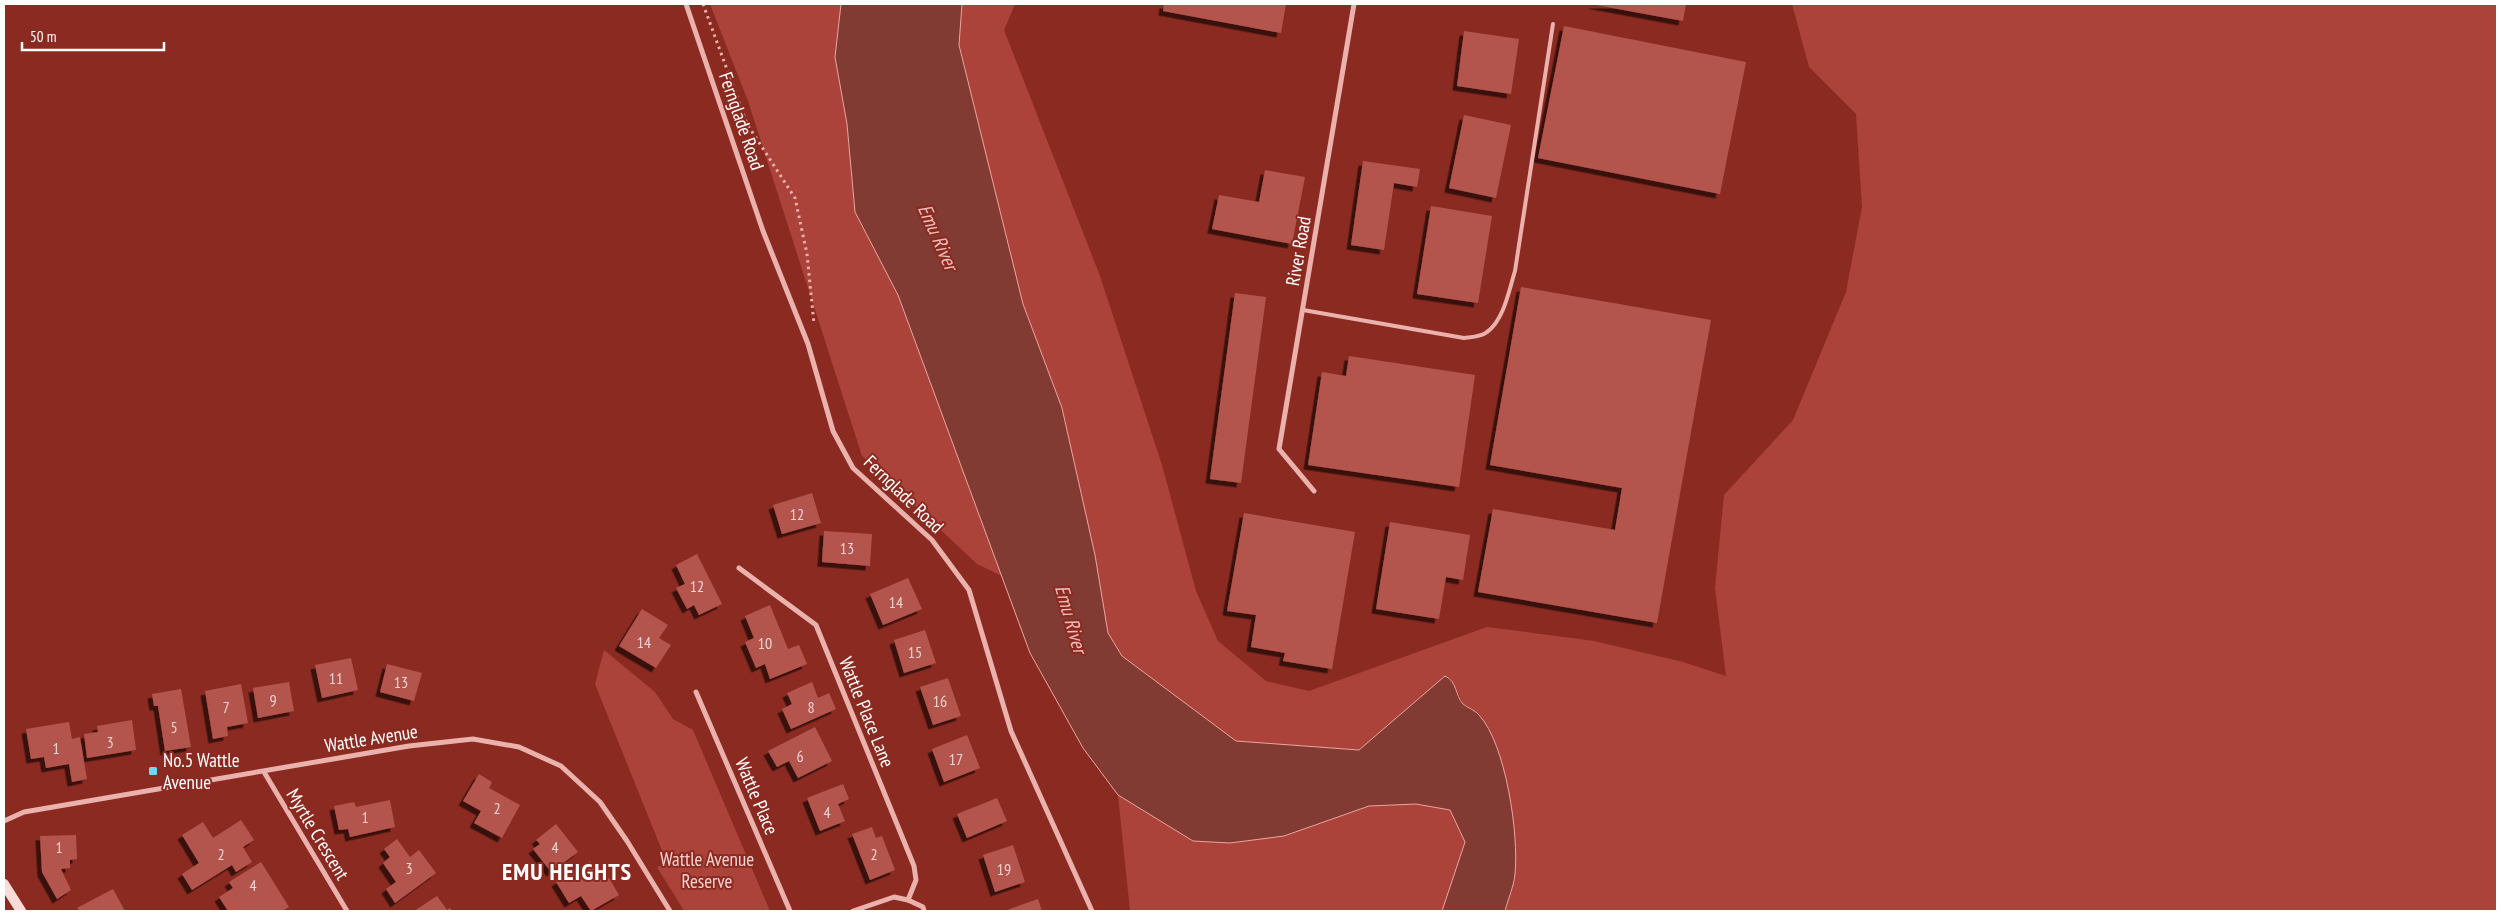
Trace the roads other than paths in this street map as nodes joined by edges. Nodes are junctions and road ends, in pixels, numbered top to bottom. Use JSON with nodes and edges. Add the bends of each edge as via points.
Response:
{"nodes":[{"id":1,"x":686,"y":4,"type":"edge"},
{"id":2,"x":1354,"y":4,"type":"edge"},
{"id":3,"x":1554,"y":24,"type":"dead end"},
{"id":4,"x":1303,"y":310,"type":"junction"},
{"id":5,"x":1314,"y":491,"type":"dead end"},
{"id":6,"x":739,"y":568,"type":"dead end"},
{"id":7,"x":696,"y":692,"type":"dead end"},
{"id":8,"x":264,"y":772,"type":"junction"},
{"id":9,"x":4,"y":821,"type":"edge"},
{"id":10,"x":4,"y":884,"type":"edge"},
{"id":11,"x":908,"y":900,"type":"junction"},
{"id":12,"x":21,"y":911,"type":"edge"},
{"id":13,"x":346,"y":911,"type":"edge"},
{"id":14,"x":670,"y":911,"type":"edge"},
{"id":15,"x":790,"y":911,"type":"edge"},
{"id":16,"x":853,"y":911,"type":"edge"},
{"id":17,"x":924,"y":911,"type":"edge"},
{"id":18,"x":1092,"y":911,"type":"edge"}],
"edges":[{"from":1,"to":18,"type":"street","name":"Fernglade Road","via":[[764,231],[808,344],[833,431],[852,468],[932,540],[969,590],[1011,731]]},
{"from":2,"to":4,"type":"street","name":"River Road"},
{"from":3,"to":4,"type":"lane","via":[[1515,271],[1506,302],[1487,332],[1464,338]]},
{"from":4,"to":5,"type":"street","name":"River Road","via":[[1279,449]]},
{"from":6,"to":11,"type":"street","name":"Wattle Place Lane","via":[[816,625],[914,866],[916,880]]},
{"from":7,"to":15,"type":"street","name":"Wattle Place"},
{"from":8,"to":9,"type":"street","name":"Wattle Avenue","via":[[24,812]]},
{"from":8,"to":13,"type":"street","name":"Myrtle Crescent"},
{"from":8,"to":14,"type":"street","name":"Wattle Avenue","via":[[409,746],[473,739],[519,747],[561,766],[600,802],[628,840]]},
{"from":10,"to":12,"type":"main road"},
{"from":11,"to":16,"type":"street","via":[[894,896]]},
{"from":11,"to":17,"type":"street","via":[[923,907]]}]}
